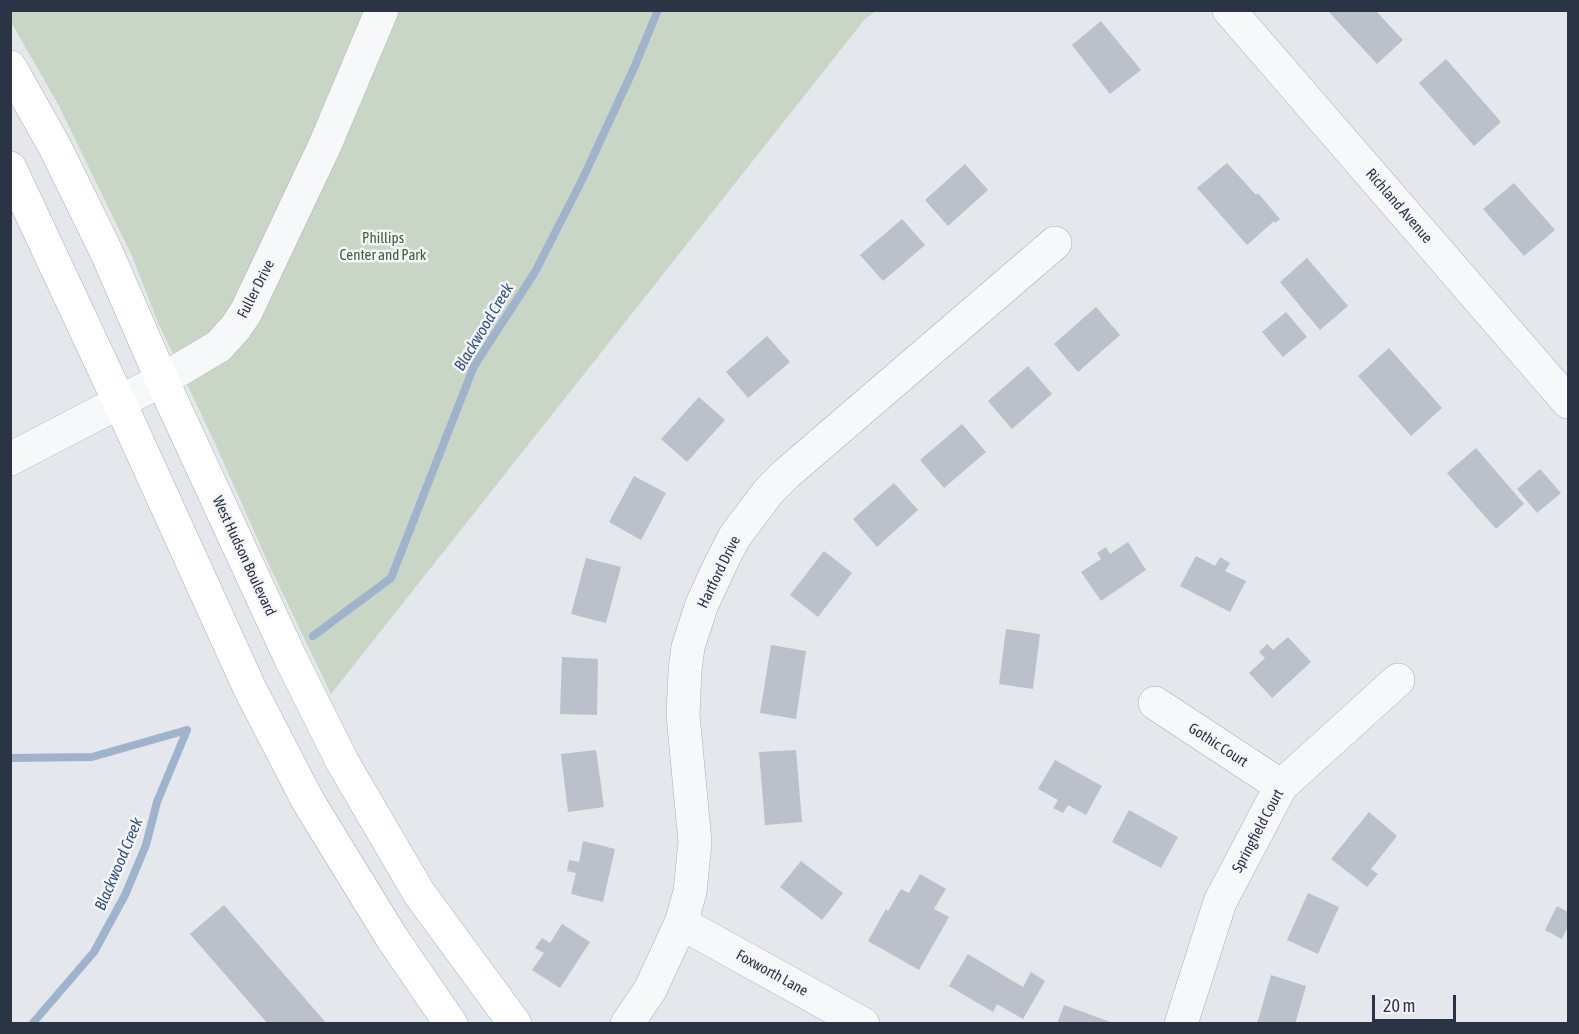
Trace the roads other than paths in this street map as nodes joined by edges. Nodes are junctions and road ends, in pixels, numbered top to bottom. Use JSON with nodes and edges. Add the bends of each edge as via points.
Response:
{"nodes":[{"id":1,"x":382,"y":10,"type":"edge"},
{"id":2,"x":1229,"y":10,"type":"edge"},
{"id":3,"x":10,"y":67,"type":"edge"},
{"id":4,"x":10,"y":168,"type":"edge"},
{"id":5,"x":1055,"y":243,"type":"dead end"},
{"id":6,"x":162,"y":380,"type":"junction"},
{"id":7,"x":119,"y":401,"type":"junction"},
{"id":8,"x":1569,"y":402,"type":"edge"},
{"id":9,"x":10,"y":459,"type":"edge"},
{"id":10,"x":1398,"y":680,"type":"dead end"},
{"id":11,"x":1155,"y":703,"type":"dead end"},
{"id":12,"x":1281,"y":786,"type":"junction"},
{"id":13,"x":681,"y":923,"type":"junction"},
{"id":14,"x":451,"y":1023,"type":"edge"},
{"id":15,"x":515,"y":1023,"type":"edge"},
{"id":16,"x":627,"y":1023,"type":"edge"},
{"id":17,"x":863,"y":1023,"type":"edge"},
{"id":18,"x":1181,"y":1023,"type":"edge"}],
"edges":[{"from":1,"to":6,"type":"street","name":"Fuller Drive","via":[[325,145],[246,312],[219,346]]},
{"from":2,"to":8,"type":"street","name":"Richland Avenue"},
{"from":3,"to":6,"type":"main road","name":"West Hudson Boulevard","via":[[106,251]]},
{"from":4,"to":7,"type":"main road"},
{"from":5,"to":13,"type":"street","name":"Hartford Drive","via":[[786,474],[731,544],[702,604],[688,647],[682,715],[695,842],[690,892]]},
{"from":6,"to":7,"type":"street","name":"Fuller Drive"},
{"from":6,"to":15,"type":"main road","name":"West Hudson Boulevard","via":[[343,763],[419,893]]},
{"from":7,"to":9,"type":"street","name":"Fuller Drive"},
{"from":7,"to":14,"type":"main road","via":[[250,689],[308,801],[392,938]]},
{"from":10,"to":12,"type":"street","name":"Springfield Court"},
{"from":11,"to":12,"type":"street","name":"Gothic Court"},
{"from":12,"to":18,"type":"street","name":"Springfield Court","via":[[1220,902]]},
{"from":13,"to":16,"type":"street","name":"Hartford Drive","via":[[651,990]]},
{"from":13,"to":17,"type":"street","name":"Foxworth Lane"}]}
